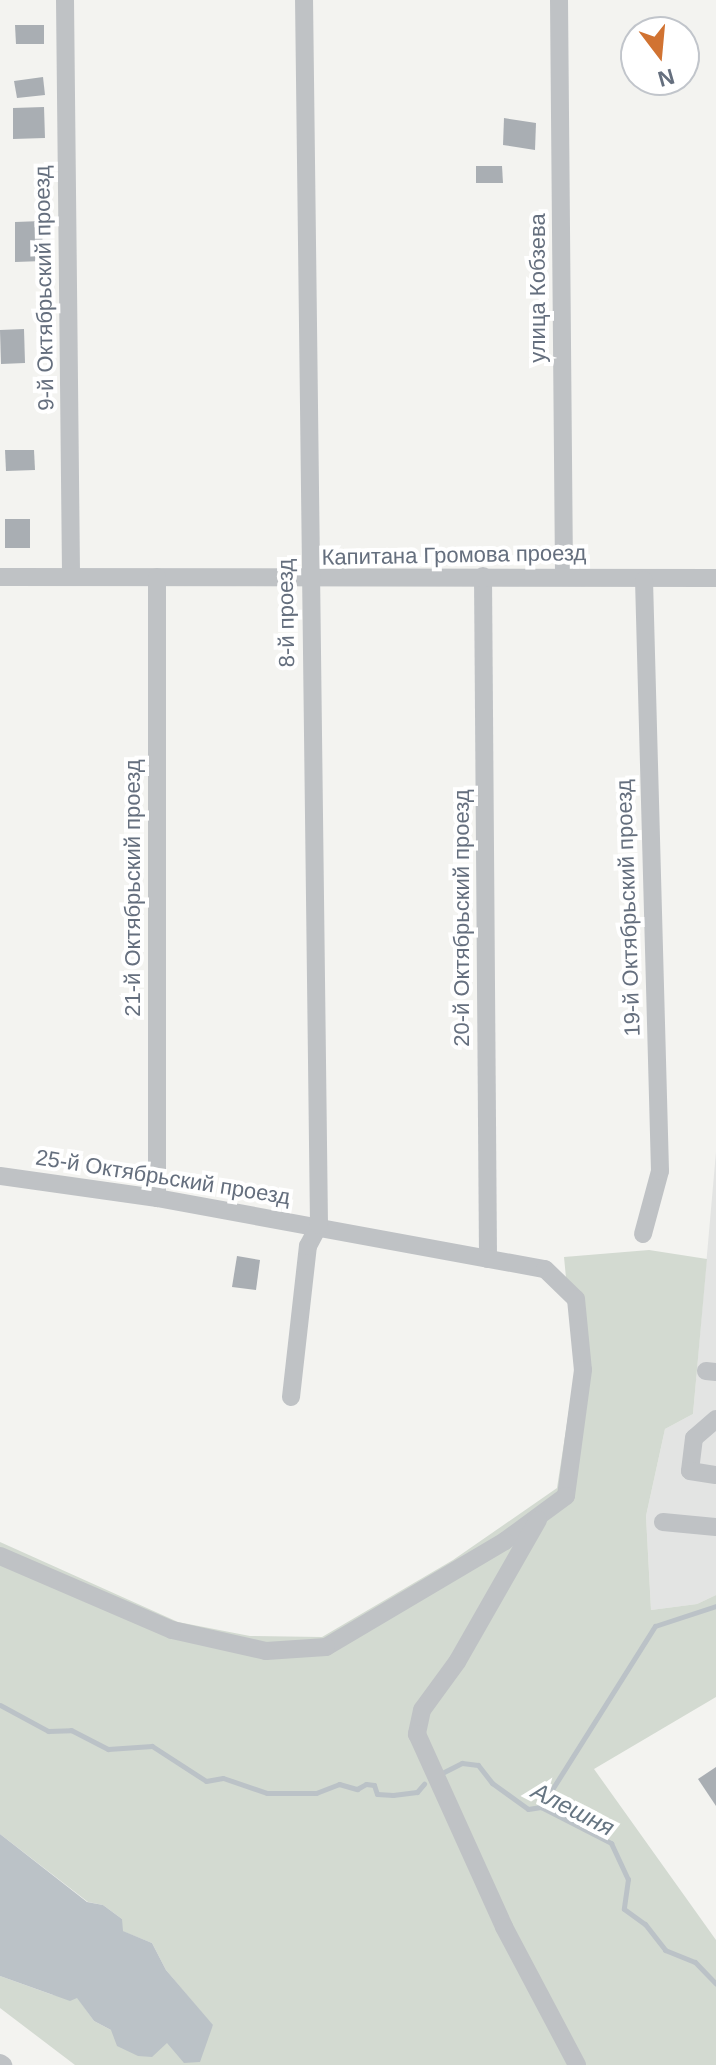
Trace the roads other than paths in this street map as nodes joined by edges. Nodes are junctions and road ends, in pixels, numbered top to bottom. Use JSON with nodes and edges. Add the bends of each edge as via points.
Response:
{"nodes":[{"id":1,"x":65,"y":0,"type":"edge"},
{"id":2,"x":304,"y":0,"type":"edge"},
{"id":3,"x":559,"y":0,"type":"edge"},
{"id":4,"x":71,"y":576,"type":"junction"},
{"id":5,"x":483,"y":576,"type":"junction"},
{"id":6,"x":564,"y":576,"type":"junction"},
{"id":7,"x":0,"y":577,"type":"edge"},
{"id":8,"x":157,"y":577,"type":"junction"},
{"id":9,"x":716,"y":578,"type":"edge"},
{"id":10,"x":644,"y":580,"type":"junction"},
{"id":11,"x":309,"y":581,"type":"junction"},
{"id":12,"x":0,"y":1176,"type":"edge"},
{"id":13,"x":157,"y":1198,"type":"junction"},
{"id":14,"x":319,"y":1225,"type":"junction"},
{"id":15,"x":643,"y":1234,"type":"dead end"},
{"id":16,"x":488,"y":1259,"type":"junction"},
{"id":17,"x":291,"y":1397,"type":"dead end"},
{"id":18,"x":716,"y":1419,"type":"edge"},
{"id":19,"x":716,"y":1475,"type":"edge"},
{"id":20,"x":541,"y":1514,"type":"junction"},
{"id":21,"x":663,"y":1522,"type":"dead end"},
{"id":22,"x":716,"y":1527,"type":"edge"},
{"id":23,"x":0,"y":1556,"type":"edge"},
{"id":24,"x":577,"y":2065,"type":"edge"}],
"edges":[{"from":1,"to":4,"type":"street","name":"9-й Октябрьский проезд"},
{"from":2,"to":11,"type":"street","name":"8-й проезд"},
{"from":3,"to":6,"type":"street","name":"улица Кобзева"},
{"from":4,"to":7,"type":"street","name":"Капитана Громова проезд"},
{"from":4,"to":8,"type":"street","name":"Капитана Громова проезд"},
{"from":5,"to":6,"type":"street","name":"Капитана Громова проезд"},
{"from":5,"to":11,"type":"street","name":"Капитана Громова проезд"},
{"from":5,"to":16,"type":"street","name":"20-й Октябрьский проезд"},
{"from":6,"to":10,"type":"street","name":"Капитана Громова проезд"},
{"from":8,"to":11,"type":"street","name":"Капитана Громова проезд"},
{"from":8,"to":13,"type":"street","name":"21-й Октябрьский проезд"},
{"from":9,"to":10,"type":"street","name":"Капитана Громова проезд"},
{"from":10,"to":15,"type":"street","name":"19-й Октябрьский проезд","via":[[660,1171]]},
{"from":11,"to":14,"type":"street","name":"8-й проезд"},
{"from":12,"to":13,"type":"street","name":"25-й Октябрьский проезд"},
{"from":13,"to":14,"type":"street","name":"25-й Октябрьский проезд"},
{"from":14,"to":16,"type":"street","name":"25-й Октябрьский проезд"},
{"from":14,"to":17,"type":"street","via":[[308,1246]]},
{"from":16,"to":20,"type":"street","name":"25-й Октябрьский проезд","via":[[545,1269],[576,1299],[583,1370],[566,1496]]},
{"from":18,"to":19,"type":"street","via":[[694,1438],[690,1471]]},
{"from":20,"to":23,"type":"street","via":[[326,1647],[266,1651],[172,1630]]},
{"from":20,"to":24,"type":"street","via":[[457,1662],[422,1710],[417,1734],[504,1927]]},
{"from":21,"to":22,"type":"street"}]}
